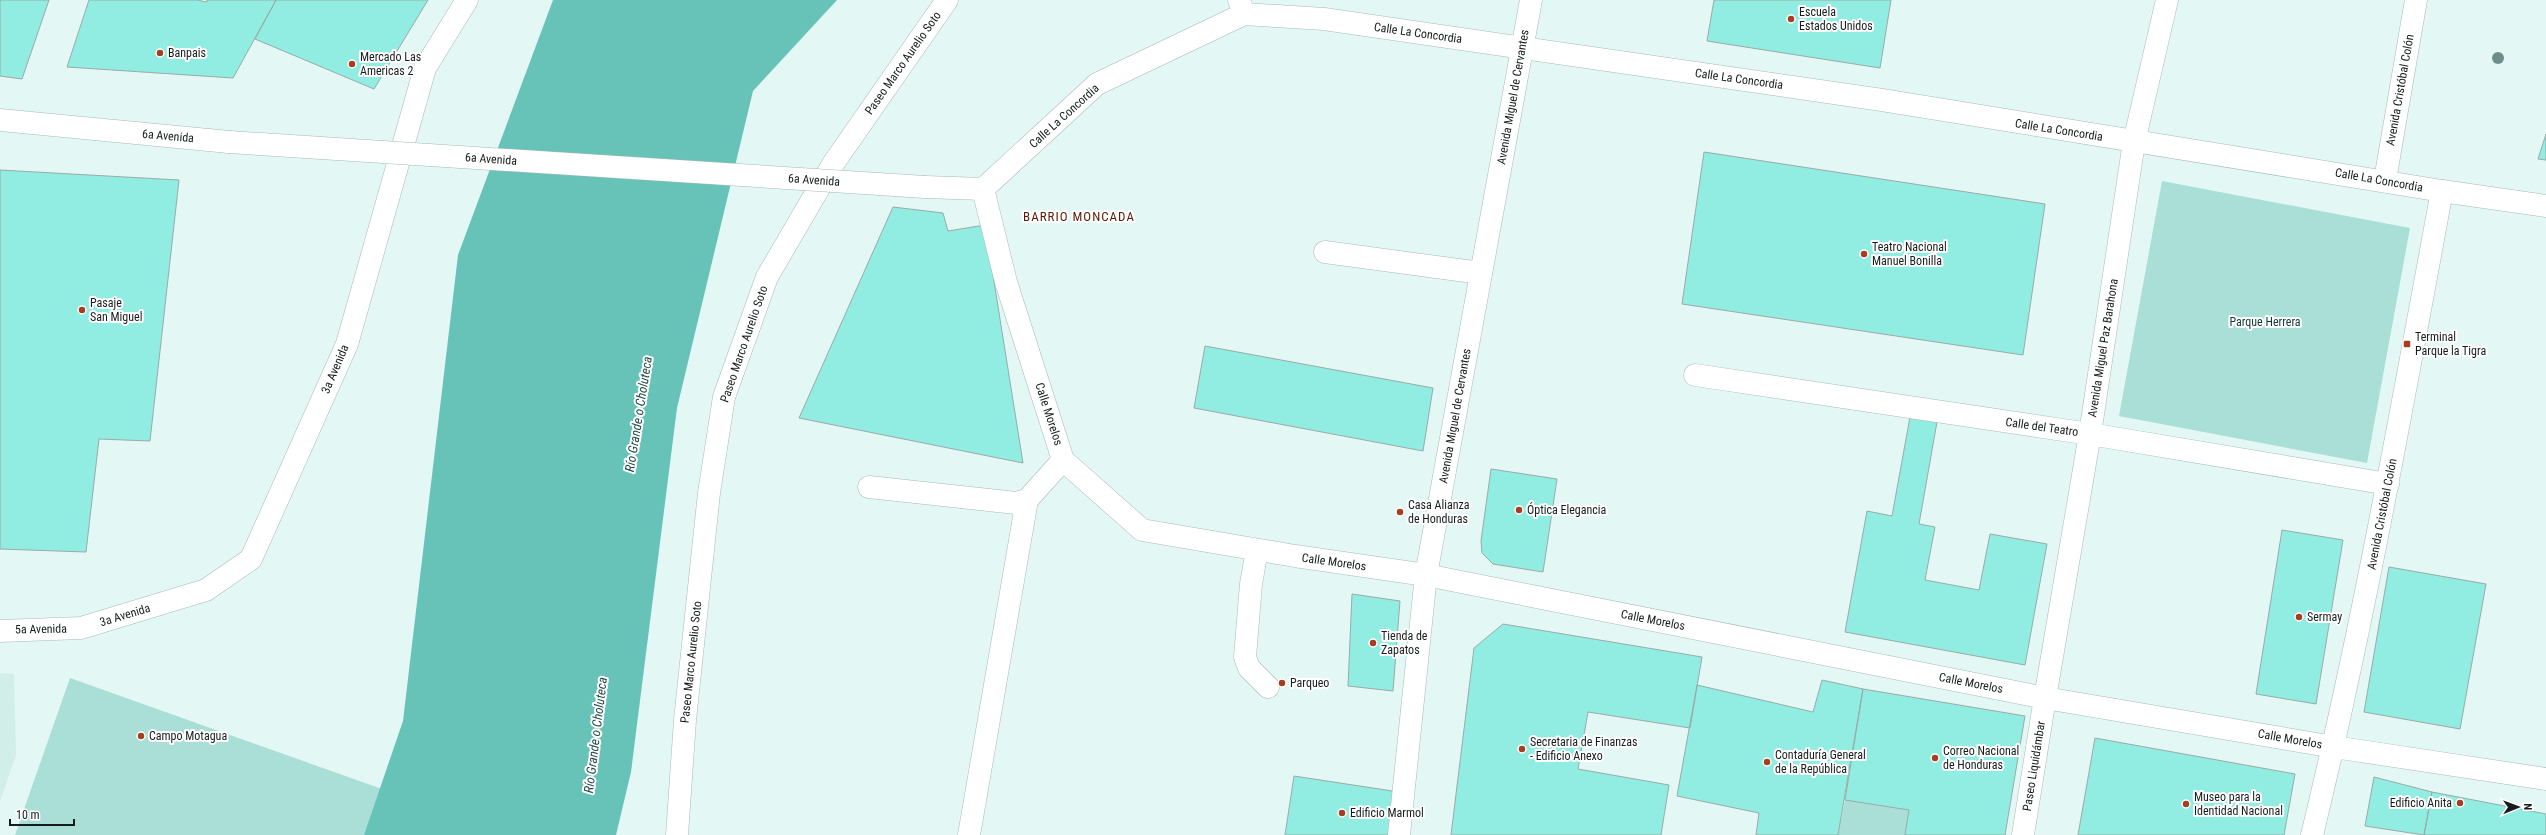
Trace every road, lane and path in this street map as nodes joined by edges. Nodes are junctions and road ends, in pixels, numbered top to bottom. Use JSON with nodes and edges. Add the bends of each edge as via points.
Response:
{"nodes":[{"id":1,"x":466,"y":0,"type":"edge"},
{"id":2,"x":947,"y":0,"type":"edge"},
{"id":3,"x":1531,"y":0,"type":"edge"},
{"id":4,"x":2167,"y":0,"type":"edge"},
{"id":5,"x":2416,"y":0,"type":"edge"},
{"id":6,"x":1241,"y":7,"type":"edge"},
{"id":7,"x":1523,"y":48,"type":"junction"},
{"id":8,"x":0,"y":120,"type":"edge"},
{"id":9,"x":2134,"y":142,"type":"junction"},
{"id":10,"x":2385,"y":180,"type":"junction"},
{"id":11,"x":983,"y":189,"type":"junction"},
{"id":12,"x":2442,"y":191,"type":"junction"},
{"id":13,"x":2546,"y":206,"type":"edge"},
{"id":14,"x":1326,"y":252,"type":"dead end"},
{"id":15,"x":1481,"y":273,"type":"junction"},
{"id":16,"x":1695,"y":375,"type":"dead end"},
{"id":17,"x":2090,"y":434,"type":"junction"},
{"id":18,"x":1063,"y":460,"type":"junction"},
{"id":19,"x":2388,"y":484,"type":"junction"},
{"id":20,"x":870,"y":487,"type":"dead end"},
{"id":21,"x":1027,"y":500,"type":"junction"},
{"id":22,"x":1257,"y":550,"type":"junction"},
{"id":23,"x":1426,"y":574,"type":"junction"},
{"id":24,"x":82,"y":628,"type":"joint"},
{"id":25,"x":0,"y":630,"type":"edge"},
{"id":26,"x":1268,"y":687,"type":"dead end"},
{"id":27,"x":2045,"y":698,"type":"junction"},
{"id":28,"x":2334,"y":747,"type":"junction"},
{"id":29,"x":2546,"y":779,"type":"edge"},
{"id":30,"x":677,"y":835,"type":"edge"},
{"id":31,"x":969,"y":835,"type":"edge"},
{"id":32,"x":1399,"y":835,"type":"edge"},
{"id":33,"x":2023,"y":835,"type":"edge"},
{"id":34,"x":2312,"y":835,"type":"edge"}],
"edges":[{"from":1,"to":24,"type":"street","name":"3a Avenida","via":[[425,68],[347,344],[251,559],[206,590]]},
{"from":2,"to":30,"type":"street","name":"Paseo Marco Aurelio Soto","via":[[833,164],[767,277],[724,396],[709,493],[685,720]]},
{"from":3,"to":7,"type":"street","name":"Avenida Miguel de Cervantes"},
{"from":4,"to":9,"type":"street","name":"Avenida Miguel Paz Barahona"},
{"from":5,"to":10,"type":"street","name":"Avenida Cristóbal Colón"},
{"from":6,"to":7,"type":"street","name":"Calle La Concordia"},
{"from":6,"to":11,"type":"street","name":"Calle La Concordia","via":[[1097,84]]},
{"from":7,"to":9,"type":"street","name":"Calle La Concordia","via":[[1882,100]]},
{"from":7,"to":15,"type":"street","name":"Avenida Miguel de Cervantes"},
{"from":8,"to":11,"type":"street","name":"6a Avenida","bridge":true,"via":[[229,142]]},
{"from":9,"to":10,"type":"street","name":"Calle La Concordia"},
{"from":9,"to":17,"type":"street","name":"Avenida Miguel Paz Barahona"},
{"from":10,"to":12,"type":"street","name":"Calle La Concordia"},
{"from":11,"to":18,"type":"street","name":"Calle Morelos","via":[[1006,282]]},
{"from":12,"to":13,"type":"street","name":"Calle La Concordia"},
{"from":12,"to":19,"type":"street","name":"Avenida Cristóbal Colón"},
{"from":14,"to":15,"type":"street"},
{"from":15,"to":23,"type":"street","name":"Avenida Miguel de Cervantes"},
{"from":16,"to":17,"type":"street","name":"Calle del Teatro"},
{"from":17,"to":19,"type":"street","name":"Calle del Teatro"},
{"from":17,"to":27,"type":"street","name":"Avenida Miguel Paz Barahona"},
{"from":18,"to":21,"type":"street"},
{"from":18,"to":22,"type":"street","name":"Calle Morelos","via":[[1142,530]]},
{"from":19,"to":28,"type":"street","name":"Avenida Cristóbal Colón"},
{"from":20,"to":21,"type":"street","via":[[1016,503]]},
{"from":21,"to":31,"type":"street"},
{"from":22,"to":23,"type":"street","name":"Calle Morelos"},
{"from":22,"to":26,"type":"street","via":[[1251,584],[1245,657],[1249,668]]},
{"from":23,"to":27,"type":"street","name":"Calle Morelos"},
{"from":23,"to":32,"type":"street","name":"Avenida Miguel de Cervantes"},
{"from":24,"to":25,"type":"street","name":"5a Avenida"},
{"from":27,"to":28,"type":"street","name":"Calle Morelos"},
{"from":27,"to":33,"type":"street","name":"Paseo Liquidámbar"},
{"from":28,"to":29,"type":"street","name":"Calle Morelos"},
{"from":28,"to":34,"type":"street","name":"Avenida Cristóbal Colón"}]}
